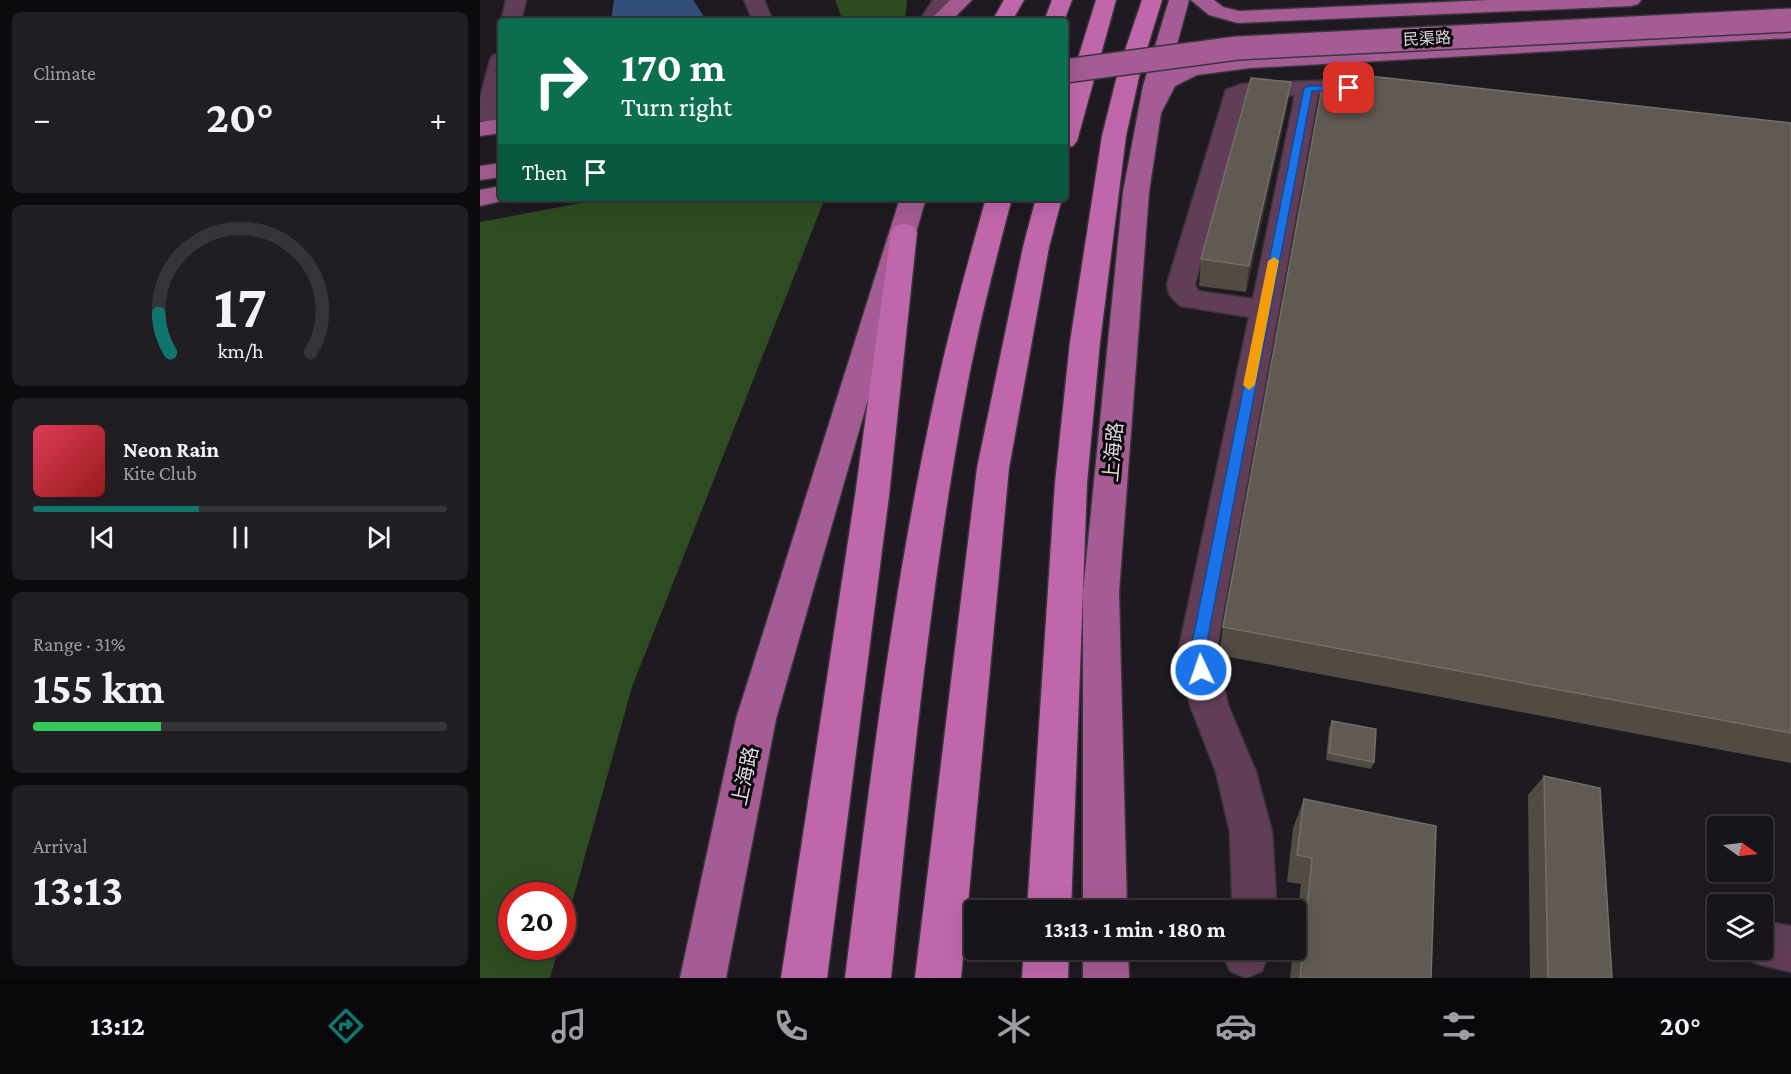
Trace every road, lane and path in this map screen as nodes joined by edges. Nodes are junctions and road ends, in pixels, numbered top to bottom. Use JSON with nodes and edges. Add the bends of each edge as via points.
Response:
{"nodes":[{"id":1,"x":516,"y":0,"type":"edge"},
{"id":2,"x":754,"y":0,"type":"edge"},
{"id":3,"x":943,"y":0,"type":"edge"},
{"id":4,"x":962,"y":0,"type":"edge"},
{"id":5,"x":978,"y":0,"type":"edge"},
{"id":6,"x":1014,"y":0,"type":"edge"},
{"id":7,"x":1062,"y":0,"type":"edge"},
{"id":8,"x":1106,"y":0,"type":"edge"},
{"id":9,"x":1152,"y":0,"type":"edge"},
{"id":10,"x":1179,"y":0,"type":"edge"},
{"id":11,"x":1201,"y":0,"type":"edge"},
{"id":12,"x":1630,"y":0,"type":"edge"},
{"id":13,"x":1791,"y":7,"type":"edge"},
{"id":14,"x":512,"y":18,"type":"edge"},
{"id":15,"x":762,"y":18,"type":"edge"},
{"id":16,"x":931,"y":18,"type":"edge"},
{"id":17,"x":942,"y":18,"type":"edge"},
{"id":18,"x":973,"y":18,"type":"edge"},
{"id":19,"x":1004,"y":18,"type":"edge"},
{"id":20,"x":1055,"y":18,"type":"edge"},
{"id":21,"x":1791,"y":20,"type":"edge"},
{"id":22,"x":1791,"y":32,"type":"edge"},
{"id":23,"x":1068,"y":54,"type":"edge"},
{"id":24,"x":1068,"y":71,"type":"edge"},
{"id":25,"x":498,"y":76,"type":"edge"},
{"id":26,"x":1308,"y":88,"type":"junction"},
{"id":27,"x":1384,"y":92,"type":"edge"},
{"id":28,"x":489,"y":123,"type":"edge"},
{"id":29,"x":1147,"y":123,"type":"junction"},
{"id":30,"x":1068,"y":130,"type":"edge"},
{"id":31,"x":498,"y":153,"type":"edge"},
{"id":32,"x":480,"y":156,"type":"edge"},
{"id":33,"x":498,"y":170,"type":"edge"},
{"id":34,"x":480,"y":173,"type":"edge"},
{"id":35,"x":498,"y":195,"type":"edge"},
{"id":36,"x":480,"y":198,"type":"edge"},
{"id":37,"x":912,"y":201,"type":"edge"},
{"id":38,"x":998,"y":201,"type":"edge"},
{"id":39,"x":1049,"y":201,"type":"edge"},
{"id":40,"x":904,"y":232,"type":"junction"},
{"id":41,"x":1264,"y":310,"type":"junction"},
{"id":42,"x":1050,"y":900,"type":"edge"},
{"id":43,"x":1105,"y":900,"type":"edge"},
{"id":44,"x":1254,"y":900,"type":"edge"},
{"id":45,"x":1773,"y":945,"type":"edge"},
{"id":46,"x":1791,"y":949,"type":"edge"},
{"id":47,"x":1046,"y":960,"type":"edge"},
{"id":48,"x":1106,"y":960,"type":"edge"},
{"id":49,"x":703,"y":978,"type":"edge"},
{"id":50,"x":804,"y":978,"type":"edge"},
{"id":51,"x":868,"y":978,"type":"edge"},
{"id":52,"x":938,"y":978,"type":"edge"},
{"id":53,"x":1045,"y":978,"type":"edge"},
{"id":54,"x":1106,"y":978,"type":"edge"}],
"edges":[{"from":1,"to":14,"type":"lane"},
{"from":2,"to":15,"type":"lane"},
{"from":3,"to":16,"type":"lane"},
{"from":4,"to":17,"type":"main road"},
{"from":5,"to":18,"type":"main road"},
{"from":6,"to":19,"type":"highway"},
{"from":7,"to":20,"type":"highway"},
{"from":8,"to":30,"type":"highway"},
{"from":9,"to":42,"type":"highway","via":[[1114,136],[1085,342],[1071,483]]},
{"from":10,"to":29,"type":"main road","name":"上海路"},
{"from":11,"to":12,"type":"main road","via":[[1216,11],[1238,17]]},
{"from":13,"to":23,"type":"main road","name":"民渠路","via":[[1258,32]]},
{"from":21,"to":24,"type":"main road","name":"民渠路","bridge":true,"via":[[1237,48]]},
{"from":22,"to":29,"type":"main road","via":[[1223,65],[1170,79]]},
{"from":25,"to":28,"type":"lane"},
{"from":26,"to":27,"type":"lane"},
{"from":26,"to":41,"type":"lane"},
{"from":26,"to":41,"type":"lane","via":[[1242,91],[1234,95],[1181,284],[1182,293],[1191,299]]},
{"from":29,"to":43,"type":"main road","name":"上海路","via":[[1136,192],[1101,592]]},
{"from":31,"to":32,"type":"main road"},
{"from":33,"to":34,"type":"main road"},
{"from":35,"to":36,"type":"main road"},
{"from":37,"to":40,"type":"main road","name":"上海路"},
{"from":38,"to":51,"type":"highway","via":[[942,430],[932,488],[897,730]]},
{"from":39,"to":52,"type":"highway","via":[[1036,248],[993,468]]},
{"from":40,"to":49,"type":"main road","name":"上海路","via":[[756,720]]},
{"from":40,"to":50,"type":"highway","via":[[872,496]]},
{"from":41,"to":44,"type":"lane","via":[[1197,653],[1209,705],[1236,772],[1251,832]]},
{"from":45,"to":46,"type":"lane"},
{"from":47,"to":53,"type":"highway"},
{"from":48,"to":54,"type":"main road"}]}
